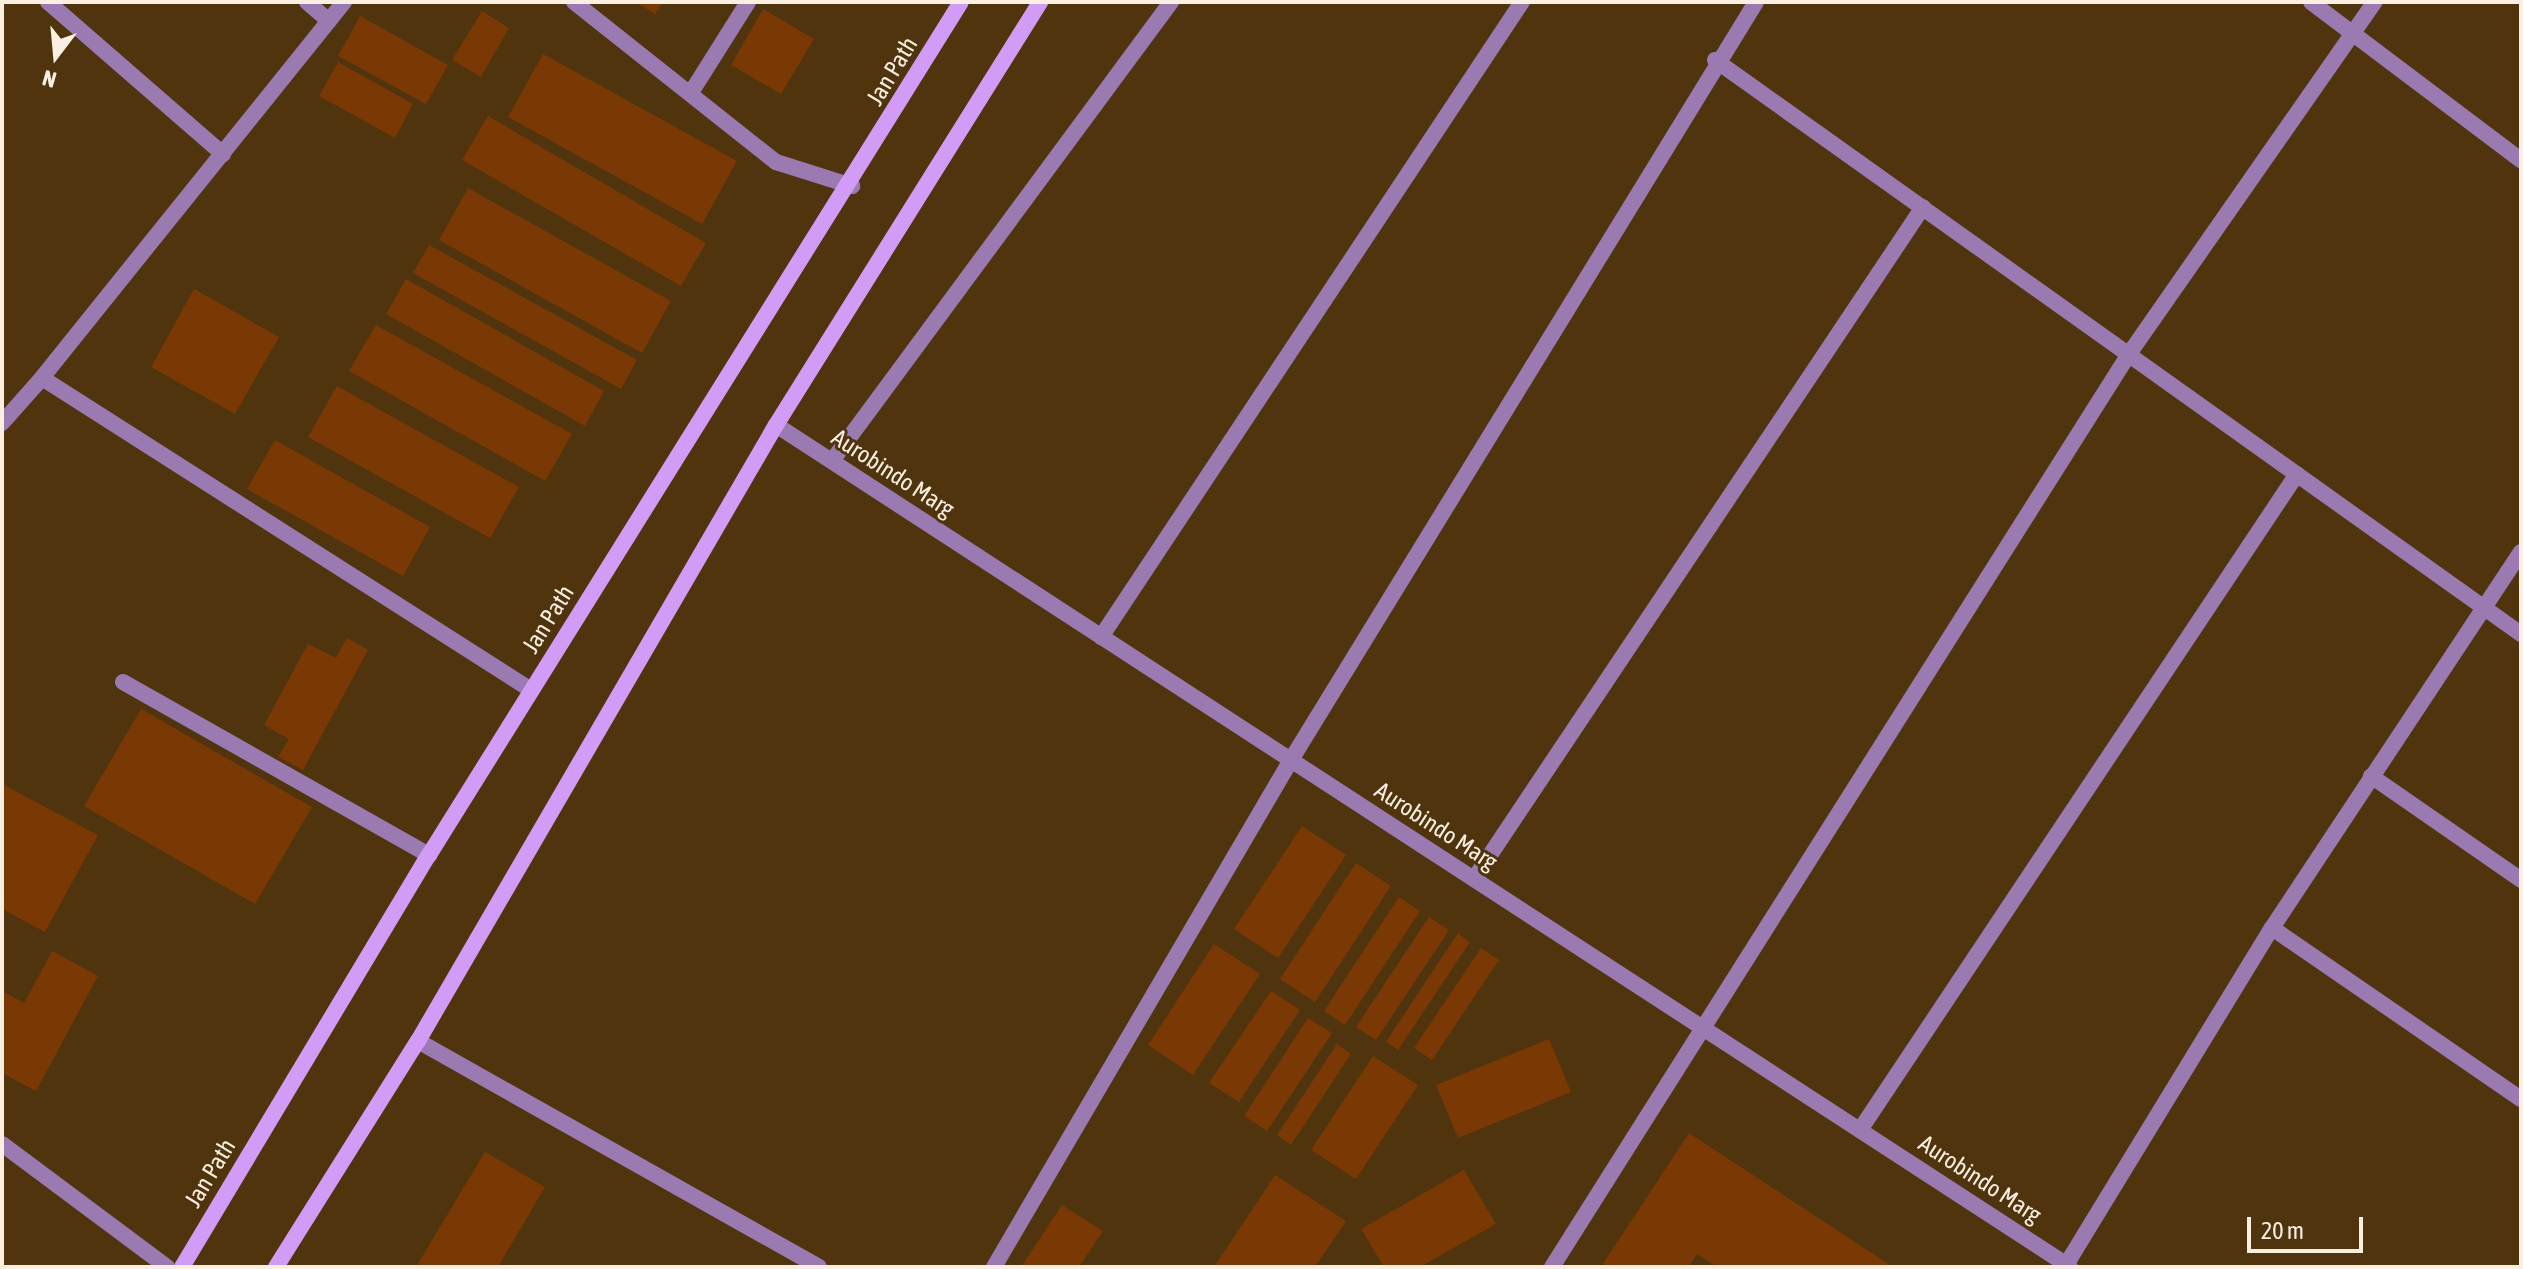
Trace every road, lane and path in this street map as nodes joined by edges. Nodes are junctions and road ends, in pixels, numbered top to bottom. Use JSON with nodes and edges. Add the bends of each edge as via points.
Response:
{"nodes":[{"id":1,"x":48,"y":2,"type":"edge"},
{"id":2,"x":307,"y":2,"type":"edge"},
{"id":3,"x":344,"y":2,"type":"edge"},
{"id":4,"x":574,"y":2,"type":"edge"},
{"id":5,"x":748,"y":2,"type":"edge"},
{"id":6,"x":961,"y":2,"type":"edge"},
{"id":7,"x":1040,"y":2,"type":"edge"},
{"id":8,"x":1171,"y":2,"type":"edge"},
{"id":9,"x":1522,"y":2,"type":"edge"},
{"id":10,"x":1756,"y":2,"type":"edge"},
{"id":11,"x":2311,"y":2,"type":"edge"},
{"id":12,"x":2375,"y":2,"type":"edge"},
{"id":13,"x":329,"y":21,"type":"junction"},
{"id":14,"x":2352,"y":33,"type":"junction"},
{"id":15,"x":1715,"y":60,"type":"junction"},
{"id":16,"x":692,"y":91,"type":"junction"},
{"id":17,"x":223,"y":154,"type":"junction"},
{"id":18,"x":2520,"y":158,"type":"edge"},
{"id":19,"x":852,"y":186,"type":"junction"},
{"id":20,"x":1923,"y":207,"type":"junction"},
{"id":21,"x":2129,"y":354,"type":"junction"},
{"id":22,"x":42,"y":378,"type":"junction"},
{"id":23,"x":2,"y":423,"type":"edge"},
{"id":24,"x":776,"y":425,"type":"junction"},
{"id":25,"x":832,"y":461,"type":"junction"},
{"id":26,"x":2297,"y":474,"type":"junction"},
{"id":27,"x":2521,"y":552,"type":"edge"},
{"id":28,"x":2482,"y":604,"type":"junction"},
{"id":29,"x":2521,"y":634,"type":"edge"},
{"id":30,"x":1101,"y":637,"type":"junction"},
{"id":31,"x":123,"y":682,"type":"dead end"},
{"id":32,"x":531,"y":690,"type":"junction"},
{"id":33,"x":1291,"y":760,"type":"junction"},
{"id":34,"x":2371,"y":776,"type":"junction"},
{"id":35,"x":429,"y":855,"type":"junction"},
{"id":36,"x":1474,"y":879,"type":"junction"},
{"id":37,"x":2521,"y":880,"type":"edge"},
{"id":38,"x":2272,"y":928,"type":"junction"},
{"id":39,"x":1701,"y":1026,"type":"junction"},
{"id":40,"x":418,"y":1041,"type":"junction"},
{"id":41,"x":2521,"y":1099,"type":"edge"},
{"id":42,"x":1860,"y":1130,"type":"junction"},
{"id":43,"x":2,"y":1144,"type":"edge"},
{"id":44,"x":2068,"y":1266,"type":"edge"},
{"id":45,"x":167,"y":1267,"type":"edge"},
{"id":46,"x":182,"y":1267,"type":"edge"},
{"id":47,"x":276,"y":1267,"type":"edge"},
{"id":48,"x":819,"y":1267,"type":"edge"},
{"id":49,"x":994,"y":1267,"type":"edge"},
{"id":50,"x":1552,"y":1267,"type":"edge"}],
"edges":[{"from":1,"to":17,"type":"street"},
{"from":2,"to":13,"type":"street"},
{"from":3,"to":13,"type":"street"},
{"from":4,"to":16,"type":"street"},
{"from":5,"to":16,"type":"street"},
{"from":6,"to":19,"type":"main road","name":"Jan Path"},
{"from":7,"to":24,"type":"main road"},
{"from":8,"to":25,"type":"street"},
{"from":9,"to":30,"type":"street"},
{"from":10,"to":15,"type":"street"},
{"from":11,"to":14,"type":"street"},
{"from":12,"to":14,"type":"street"},
{"from":13,"to":17,"type":"street"},
{"from":14,"to":18,"type":"street"},
{"from":14,"to":21,"type":"street"},
{"from":15,"to":20,"type":"street"},
{"from":15,"to":33,"type":"street"},
{"from":16,"to":19,"type":"street","via":[[776,162]]},
{"from":17,"to":22,"type":"street"},
{"from":19,"to":32,"type":"main road","name":"Jan Path"},
{"from":20,"to":21,"type":"street"},
{"from":20,"to":36,"type":"street"},
{"from":21,"to":26,"type":"street"},
{"from":21,"to":39,"type":"street"},
{"from":22,"to":23,"type":"street"},
{"from":22,"to":32,"type":"street"},
{"from":24,"to":25,"type":"street","name":"Aurobindo Marg"},
{"from":24,"to":40,"type":"main road"},
{"from":25,"to":30,"type":"street","name":"Aurobindo Marg"},
{"from":26,"to":28,"type":"street"},
{"from":26,"to":42,"type":"street"},
{"from":27,"to":28,"type":"street"},
{"from":28,"to":29,"type":"street"},
{"from":28,"to":34,"type":"street"},
{"from":30,"to":33,"type":"street","name":"Aurobindo Marg"},
{"from":31,"to":35,"type":"street"},
{"from":32,"to":35,"type":"main road","name":"Jan Path"},
{"from":33,"to":36,"type":"street","name":"Aurobindo Marg"},
{"from":33,"to":49,"type":"street"},
{"from":34,"to":37,"type":"street"},
{"from":34,"to":38,"type":"street"},
{"from":35,"to":46,"type":"main road","name":"Jan Path"},
{"from":36,"to":39,"type":"street","name":"Aurobindo Marg"},
{"from":38,"to":41,"type":"street"},
{"from":38,"to":44,"type":"street"},
{"from":39,"to":42,"type":"street","name":"Aurobindo Marg"},
{"from":39,"to":50,"type":"street"},
{"from":40,"to":47,"type":"main road"},
{"from":40,"to":48,"type":"street"},
{"from":42,"to":44,"type":"street","name":"Aurobindo Marg"},
{"from":43,"to":45,"type":"street"}]}
